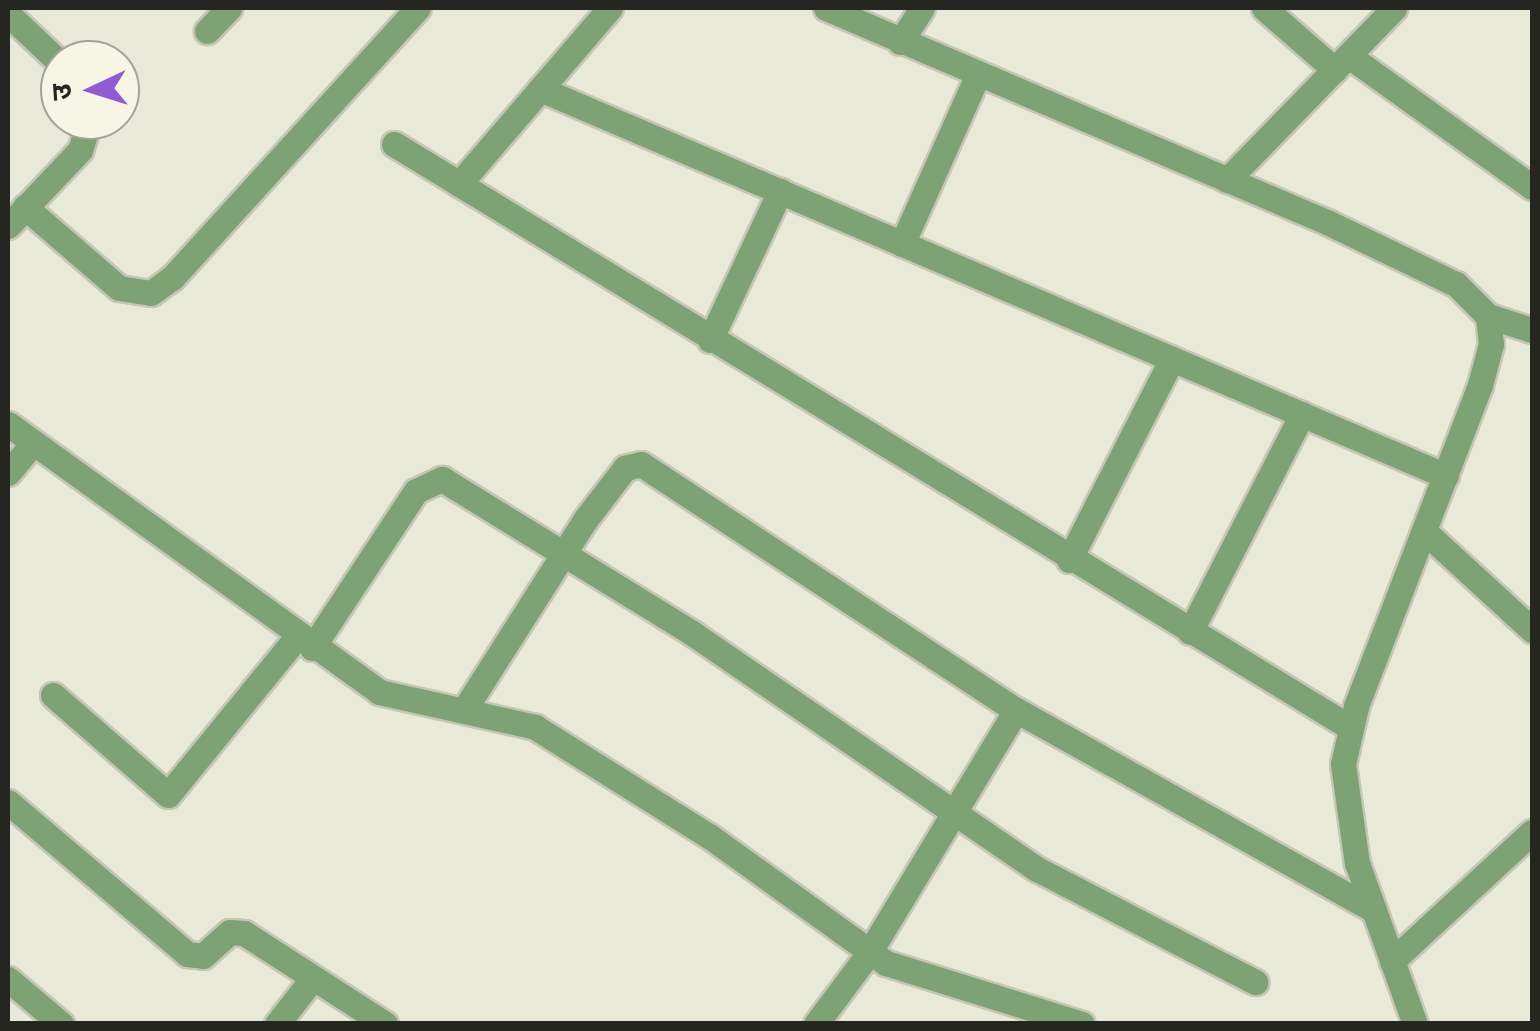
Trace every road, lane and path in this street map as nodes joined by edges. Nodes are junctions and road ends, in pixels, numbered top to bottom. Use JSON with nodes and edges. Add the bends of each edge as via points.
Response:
{"nodes":[{"id":1,"x":229,"y":8,"type":"edge"},
{"id":2,"x":418,"y":8,"type":"edge"},
{"id":3,"x":610,"y":8,"type":"edge"},
{"id":4,"x":826,"y":8,"type":"edge"},
{"id":5,"x":922,"y":8,"type":"edge"},
{"id":6,"x":1264,"y":8,"type":"edge"},
{"id":7,"x":1394,"y":8,"type":"edge"},
{"id":8,"x":8,"y":14,"type":"edge"},
{"id":9,"x":208,"y":32,"type":"dead end"},
{"id":10,"x":900,"y":42,"type":"junction"},
{"id":11,"x":40,"y":44,"type":"edge"},
{"id":12,"x":1342,"y":63,"type":"junction"},
{"id":13,"x":977,"y":76,"type":"junction"},
{"id":14,"x":540,"y":89,"type":"junction"},
{"id":15,"x":83,"y":140,"type":"edge"},
{"id":16,"x":394,"y":144,"type":"dead end"},
{"id":17,"x":1227,"y":180,"type":"junction"},
{"id":18,"x":459,"y":184,"type":"junction"},
{"id":19,"x":1532,"y":187,"type":"edge"},
{"id":20,"x":780,"y":191,"type":"junction"},
{"id":21,"x":16,"y":216,"type":"edge"},
{"id":22,"x":902,"y":244,"type":"junction"},
{"id":23,"x":1488,"y":316,"type":"junction"},
{"id":24,"x":1532,"y":330,"type":"edge"},
{"id":25,"x":710,"y":340,"type":"junction"},
{"id":26,"x":1172,"y":359,"type":"junction"},
{"id":27,"x":1302,"y":414,"type":"junction"},
{"id":28,"x":8,"y":424,"type":"edge"},
{"id":29,"x":32,"y":443,"type":"junction"},
{"id":30,"x":8,"y":473,"type":"edge"},
{"id":31,"x":1446,"y":476,"type":"junction"},
{"id":32,"x":1424,"y":531,"type":"junction"},
{"id":33,"x":561,"y":556,"type":"junction"},
{"id":34,"x":1069,"y":560,"type":"junction"},
{"id":35,"x":1532,"y":630,"type":"edge"},
{"id":36,"x":1190,"y":632,"type":"junction"},
{"id":37,"x":304,"y":643,"type":"junction"},
{"id":38,"x":53,"y":695,"type":"dead end"},
{"id":39,"x":464,"y":710,"type":"junction"},
{"id":40,"x":1016,"y":710,"type":"junction"},
{"id":41,"x":1351,"y":728,"type":"junction"},
{"id":42,"x":8,"y":802,"type":"edge"},
{"id":43,"x":951,"y":816,"type":"junction"},
{"id":44,"x":1532,"y":832,"type":"edge"},
{"id":45,"x":1374,"y":910,"type":"junction"},
{"id":46,"x":869,"y":953,"type":"junction"},
{"id":47,"x":1392,"y":961,"type":"junction"},
{"id":48,"x":314,"y":978,"type":"junction"},
{"id":49,"x":8,"y":979,"type":"edge"},
{"id":50,"x":1256,"y":982,"type":"dead end"},
{"id":51,"x":60,"y":1024,"type":"edge"},
{"id":52,"x":277,"y":1024,"type":"edge"},
{"id":53,"x":385,"y":1024,"type":"edge"},
{"id":54,"x":816,"y":1024,"type":"edge"},
{"id":55,"x":1082,"y":1024,"type":"edge"},
{"id":56,"x":1415,"y":1024,"type":"edge"}],
"edges":[{"from":1,"to":9,"type":"street"},
{"from":2,"to":21,"type":"street","via":[[151,294],[119,288]]},
{"from":3,"to":14,"type":"street"},
{"from":4,"to":10,"type":"street"},
{"from":5,"to":10,"type":"street"},
{"from":6,"to":12,"type":"street"},
{"from":7,"to":12,"type":"street"},
{"from":8,"to":11,"type":"street"},
{"from":10,"to":13,"type":"street"},
{"from":12,"to":17,"type":"street"},
{"from":12,"to":19,"type":"street"},
{"from":13,"to":17,"type":"street"},
{"from":13,"to":22,"type":"street"},
{"from":14,"to":18,"type":"street"},
{"from":14,"to":20,"type":"street"},
{"from":15,"to":21,"type":"street"},
{"from":16,"to":18,"type":"street"},
{"from":17,"to":23,"type":"street","via":[[1456,284]]},
{"from":18,"to":25,"type":"street"},
{"from":20,"to":22,"type":"street"},
{"from":20,"to":25,"type":"street"},
{"from":22,"to":26,"type":"street"},
{"from":23,"to":24,"type":"street"},
{"from":23,"to":31,"type":"street","via":[[1491,344]]},
{"from":25,"to":34,"type":"street"},
{"from":26,"to":27,"type":"street"},
{"from":26,"to":34,"type":"street"},
{"from":27,"to":31,"type":"street"},
{"from":27,"to":36,"type":"street"},
{"from":28,"to":29,"type":"street"},
{"from":29,"to":30,"type":"street"},
{"from":29,"to":37,"type":"street"},
{"from":31,"to":32,"type":"street"},
{"from":32,"to":35,"type":"street"},
{"from":32,"to":41,"type":"street"},
{"from":33,"to":37,"type":"street","via":[[455,485],[428,480]]},
{"from":33,"to":39,"type":"street"},
{"from":33,"to":40,"type":"street","via":[[625,468],[640,464]]},
{"from":33,"to":43,"type":"street","via":[[730,658]]},
{"from":34,"to":36,"type":"street"},
{"from":36,"to":41,"type":"street"},
{"from":37,"to":38,"type":"street","via":[[168,795]]},
{"from":37,"to":39,"type":"street","via":[[379,692]]},
{"from":39,"to":46,"type":"street","via":[[535,727],[596,762],[771,878]]},
{"from":40,"to":43,"type":"street"},
{"from":40,"to":45,"type":"street"},
{"from":41,"to":45,"type":"street","via":[[1345,808]]},
{"from":42,"to":48,"type":"street","via":[[187,954],[203,956],[236,931]]},
{"from":43,"to":46,"type":"street"},
{"from":43,"to":50,"type":"street","via":[[1037,869]]},
{"from":44,"to":47,"type":"street"},
{"from":45,"to":47,"type":"street"},
{"from":46,"to":54,"type":"street"},
{"from":46,"to":55,"type":"street","via":[[969,994]]},
{"from":47,"to":56,"type":"street"},
{"from":48,"to":52,"type":"street"},
{"from":48,"to":53,"type":"street"},
{"from":49,"to":51,"type":"street"}]}
